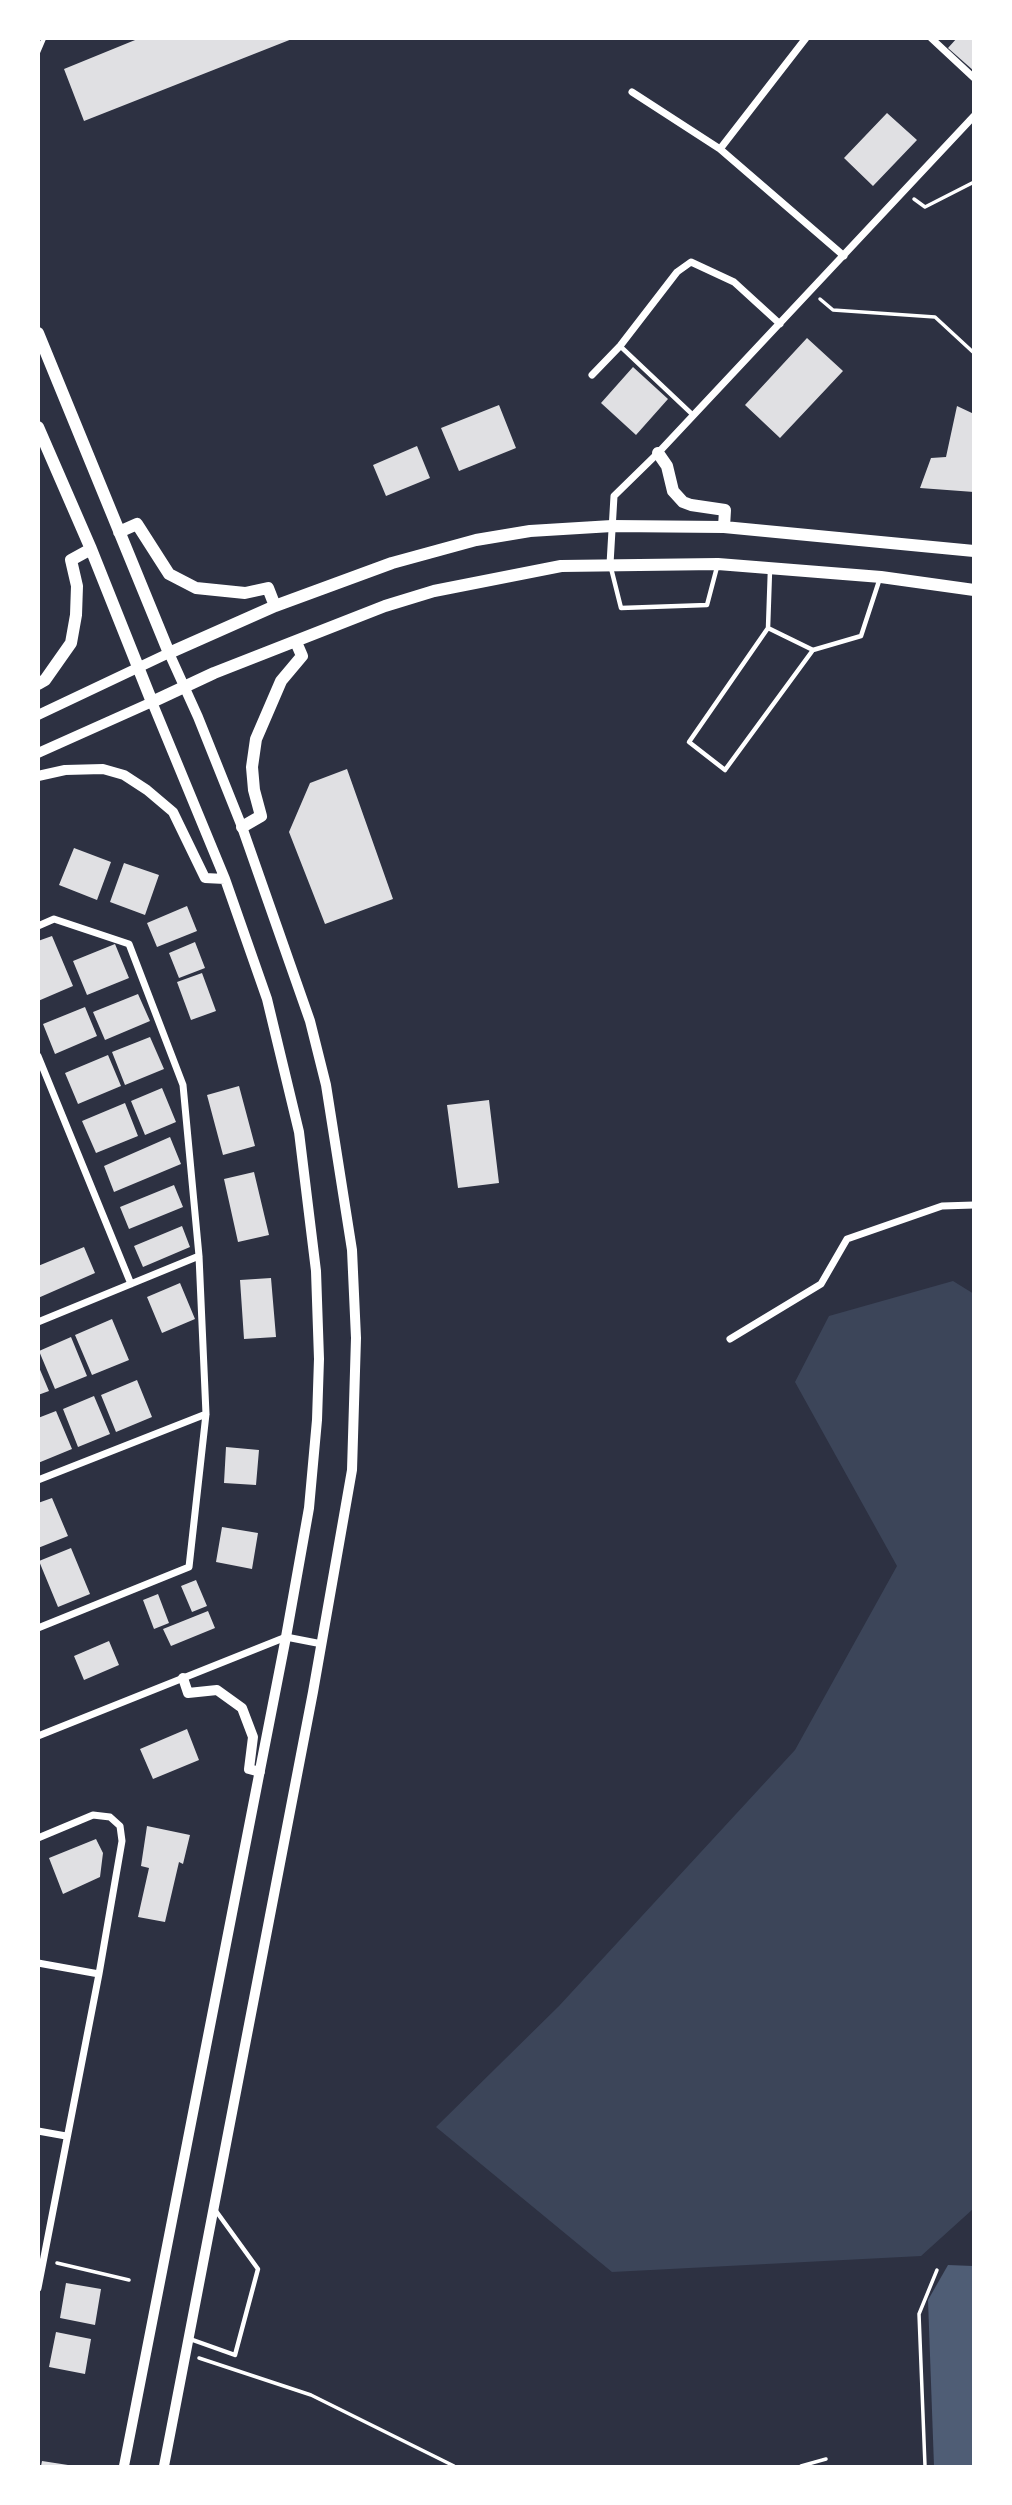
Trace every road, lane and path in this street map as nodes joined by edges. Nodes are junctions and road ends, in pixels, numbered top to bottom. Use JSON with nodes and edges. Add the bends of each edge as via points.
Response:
{"nodes":[{"id":1,"x":44,"y":38,"type":"edge"},
{"id":2,"x":806,"y":38,"type":"edge"},
{"id":3,"x":931,"y":38,"type":"edge"},
{"id":4,"x":38,"y":52,"type":"edge"},
{"id":5,"x":974,"y":78,"type":"edge"},
{"id":6,"x":632,"y":92,"type":"dead end"},
{"id":7,"x":974,"y":116,"type":"edge"},
{"id":8,"x":720,"y":149,"type":"junction"},
{"id":9,"x":974,"y":182,"type":"edge"},
{"id":10,"x":904,"y":191,"type":"junction"},
{"id":11,"x":844,"y":256,"type":"junction"},
{"id":12,"x":811,"y":291,"type":"junction"},
{"id":13,"x":780,"y":324,"type":"junction"},
{"id":14,"x":38,"y":333,"type":"edge"},
{"id":15,"x":620,"y":346,"type":"junction"},
{"id":16,"x":974,"y":354,"type":"edge"},
{"id":17,"x":592,"y":375,"type":"dead end"},
{"id":18,"x":693,"y":415,"type":"junction"},
{"id":19,"x":38,"y":427,"type":"edge"},
{"id":20,"x":658,"y":453,"type":"junction"},
{"id":21,"x":612,"y":526,"type":"junction"},
{"id":22,"x":724,"y":527,"type":"junction"},
{"id":23,"x":119,"y":531,"type":"junction"},
{"id":24,"x":91,"y":549,"type":"junction"},
{"id":25,"x":974,"y":551,"type":"edge"},
{"id":26,"x":610,"y":564,"type":"junction"},
{"id":27,"x":718,"y":564,"type":"junction"},
{"id":28,"x":770,"y":568,"type":"junction"},
{"id":29,"x":881,"y":577,"type":"junction"},
{"id":30,"x":974,"y":590,"type":"edge"},
{"id":31,"x":275,"y":606,"type":"junction"},
{"id":32,"x":768,"y":628,"type":"junction"},
{"id":33,"x":296,"y":642,"type":"junction"},
{"id":34,"x":813,"y":650,"type":"junction"},
{"id":35,"x":169,"y":653,"type":"junction"},
{"id":36,"x":137,"y":667,"type":"junction"},
{"id":37,"x":38,"y":684,"type":"edge"},
{"id":38,"x":183,"y":687,"type":"junction"},
{"id":39,"x":152,"y":702,"type":"junction"},
{"id":40,"x":38,"y":715,"type":"edge"},
{"id":41,"x":38,"y":753,"type":"edge"},
{"id":42,"x":38,"y":776,"type":"edge"},
{"id":43,"x":242,"y":827,"type":"junction"},
{"id":44,"x":225,"y":878,"type":"junction"},
{"id":45,"x":38,"y":926,"type":"edge"},
{"id":46,"x":38,"y":1056,"type":"edge"},
{"id":47,"x":974,"y":1205,"type":"edge"},
{"id":48,"x":199,"y":1256,"type":"junction"},
{"id":49,"x":131,"y":1284,"type":"junction"},
{"id":50,"x":38,"y":1322,"type":"edge"},
{"id":51,"x":730,"y":1339,"type":"dead end"},
{"id":52,"x":206,"y":1414,"type":"junction"},
{"id":53,"x":38,"y":1480,"type":"edge"},
{"id":54,"x":38,"y":1628,"type":"edge"},
{"id":55,"x":286,"y":1637,"type":"junction"},
{"id":56,"x":322,"y":1644,"type":"junction"},
{"id":57,"x":183,"y":1678,"type":"junction"},
{"id":58,"x":38,"y":1736,"type":"edge"},
{"id":59,"x":260,"y":1772,"type":"junction"},
{"id":60,"x":38,"y":1839,"type":"edge"},
{"id":61,"x":38,"y":1963,"type":"edge"},
{"id":62,"x":99,"y":1974,"type":"junction"},
{"id":63,"x":38,"y":2131,"type":"edge"},
{"id":64,"x":66,"y":2136,"type":"junction"},
{"id":65,"x":215,"y":2210,"type":"junction"},
{"id":66,"x":41,"y":2259,"type":"edge"},
{"id":67,"x":937,"y":2270,"type":"dead end"},
{"id":68,"x":130,"y":2280,"type":"dead end"},
{"id":69,"x":38,"y":2288,"type":"edge"},
{"id":70,"x":189,"y":2339,"type":"junction"},
{"id":71,"x":185,"y":2353,"type":"junction"},
{"id":72,"x":826,"y":2459,"type":"dead end"},
{"id":73,"x":124,"y":2466,"type":"edge"},
{"id":74,"x":164,"y":2466,"type":"edge"},
{"id":75,"x":454,"y":2466,"type":"edge"},
{"id":76,"x":801,"y":2466,"type":"edge"},
{"id":77,"x":925,"y":2466,"type":"edge"}],
"edges":[{"from":1,"to":4,"type":"lane"},
{"from":2,"to":8,"type":"street"},
{"from":3,"to":5,"type":"street"},
{"from":6,"to":8,"type":"street"},
{"from":7,"to":10,"type":"street"},
{"from":8,"to":11,"type":"street"},
{"from":9,"to":10,"type":"path","via":[[925,207]]},
{"from":10,"to":11,"type":"street"},
{"from":11,"to":12,"type":"street"},
{"from":12,"to":13,"type":"street"},
{"from":12,"to":16,"type":"path","via":[[833,310],[935,317]]},
{"from":13,"to":15,"type":"street","via":[[734,282],[691,262],[677,272]]},
{"from":13,"to":18,"type":"street"},
{"from":14,"to":23,"type":"main road"},
{"from":15,"to":17,"type":"street"},
{"from":15,"to":18,"type":"lane"},
{"from":18,"to":20,"type":"street"},
{"from":19,"to":24,"type":"main road"},
{"from":20,"to":21,"type":"street","via":[[614,496]]},
{"from":20,"to":22,"type":"main road","via":[[667,466],[673,491],[691,505],[725,510]]},
{"from":21,"to":22,"type":"main road"},
{"from":21,"to":26,"type":"street"},
{"from":21,"to":31,"type":"main road","via":[[476,540],[392,563]]},
{"from":22,"to":25,"type":"main road"},
{"from":23,"to":31,"type":"main road","via":[[137,524],[169,574],[196,588],[245,593],[268,588]]},
{"from":23,"to":35,"type":"main road"},
{"from":24,"to":36,"type":"main road"},
{"from":24,"to":37,"type":"main road","via":[[71,560],[77,586],[71,643]]},
{"from":26,"to":27,"type":"main road"},
{"from":26,"to":27,"type":"lane","via":[[621,608],[707,605]]},
{"from":26,"to":33,"type":"main road","via":[[561,566],[434,591]]},
{"from":27,"to":28,"type":"main road"},
{"from":28,"to":29,"type":"main road"},
{"from":28,"to":32,"type":"lane"},
{"from":29,"to":30,"type":"main road"},
{"from":29,"to":34,"type":"lane","via":[[861,636]]},
{"from":31,"to":35,"type":"main road"},
{"from":32,"to":34,"type":"lane"},
{"from":32,"to":34,"type":"lane","via":[[689,742],[725,770]]},
{"from":33,"to":38,"type":"main road"},
{"from":33,"to":43,"type":"main road","via":[[302,656],[281,681],[256,739],[252,767],[261,816]]},
{"from":35,"to":36,"type":"street"},
{"from":35,"to":38,"type":"street"},
{"from":36,"to":39,"type":"main road"},
{"from":36,"to":40,"type":"street"},
{"from":38,"to":39,"type":"main road"},
{"from":38,"to":43,"type":"street"},
{"from":39,"to":41,"type":"street"},
{"from":39,"to":44,"type":"street"},
{"from":42,"to":44,"type":"street","via":[[103,769],[124,775],[173,812],[205,878]]},
{"from":43,"to":56,"type":"street","via":[[310,1021],[326,1085],[352,1250],[356,1338],[352,1470]]},
{"from":44,"to":55,"type":"street","via":[[267,999],[299,1132],[316,1271],[317,1420],[309,1508]]},
{"from":45,"to":48,"type":"street","via":[[54,919],[129,944],[183,1085]]},
{"from":46,"to":49,"type":"street"},
{"from":47,"to":51,"type":"street","via":[[942,1206],[847,1239],[821,1284]]},
{"from":48,"to":49,"type":"street"},
{"from":48,"to":52,"type":"street"},
{"from":49,"to":50,"type":"street"},
{"from":52,"to":53,"type":"street"},
{"from":52,"to":54,"type":"street","via":[[189,1567]]},
{"from":55,"to":56,"type":"street"},
{"from":55,"to":57,"type":"street"},
{"from":55,"to":59,"type":"street"},
{"from":56,"to":65,"type":"street"},
{"from":57,"to":58,"type":"street"},
{"from":57,"to":59,"type":"street","via":[[188,1693],[217,1690],[242,1708],[253,1737],[248,1769]]},
{"from":59,"to":73,"type":"street"},
{"from":60,"to":62,"type":"street","via":[[93,1815],[110,1817],[120,1826],[122,1841]]},
{"from":61,"to":62,"type":"street"},
{"from":62,"to":64,"type":"street"},
{"from":63,"to":64,"type":"street"},
{"from":64,"to":66,"type":"street"},
{"from":65,"to":70,"type":"street"},
{"from":65,"to":70,"type":"lane","via":[[258,2269],[235,2355]]},
{"from":66,"to":68,"type":"path"},
{"from":66,"to":69,"type":"street"},
{"from":67,"to":77,"type":"path","via":[[919,2314]]},
{"from":70,"to":71,"type":"street"},
{"from":71,"to":74,"type":"street"},
{"from":71,"to":75,"type":"path","via":[[311,2395]]},
{"from":72,"to":76,"type":"path"}]}
